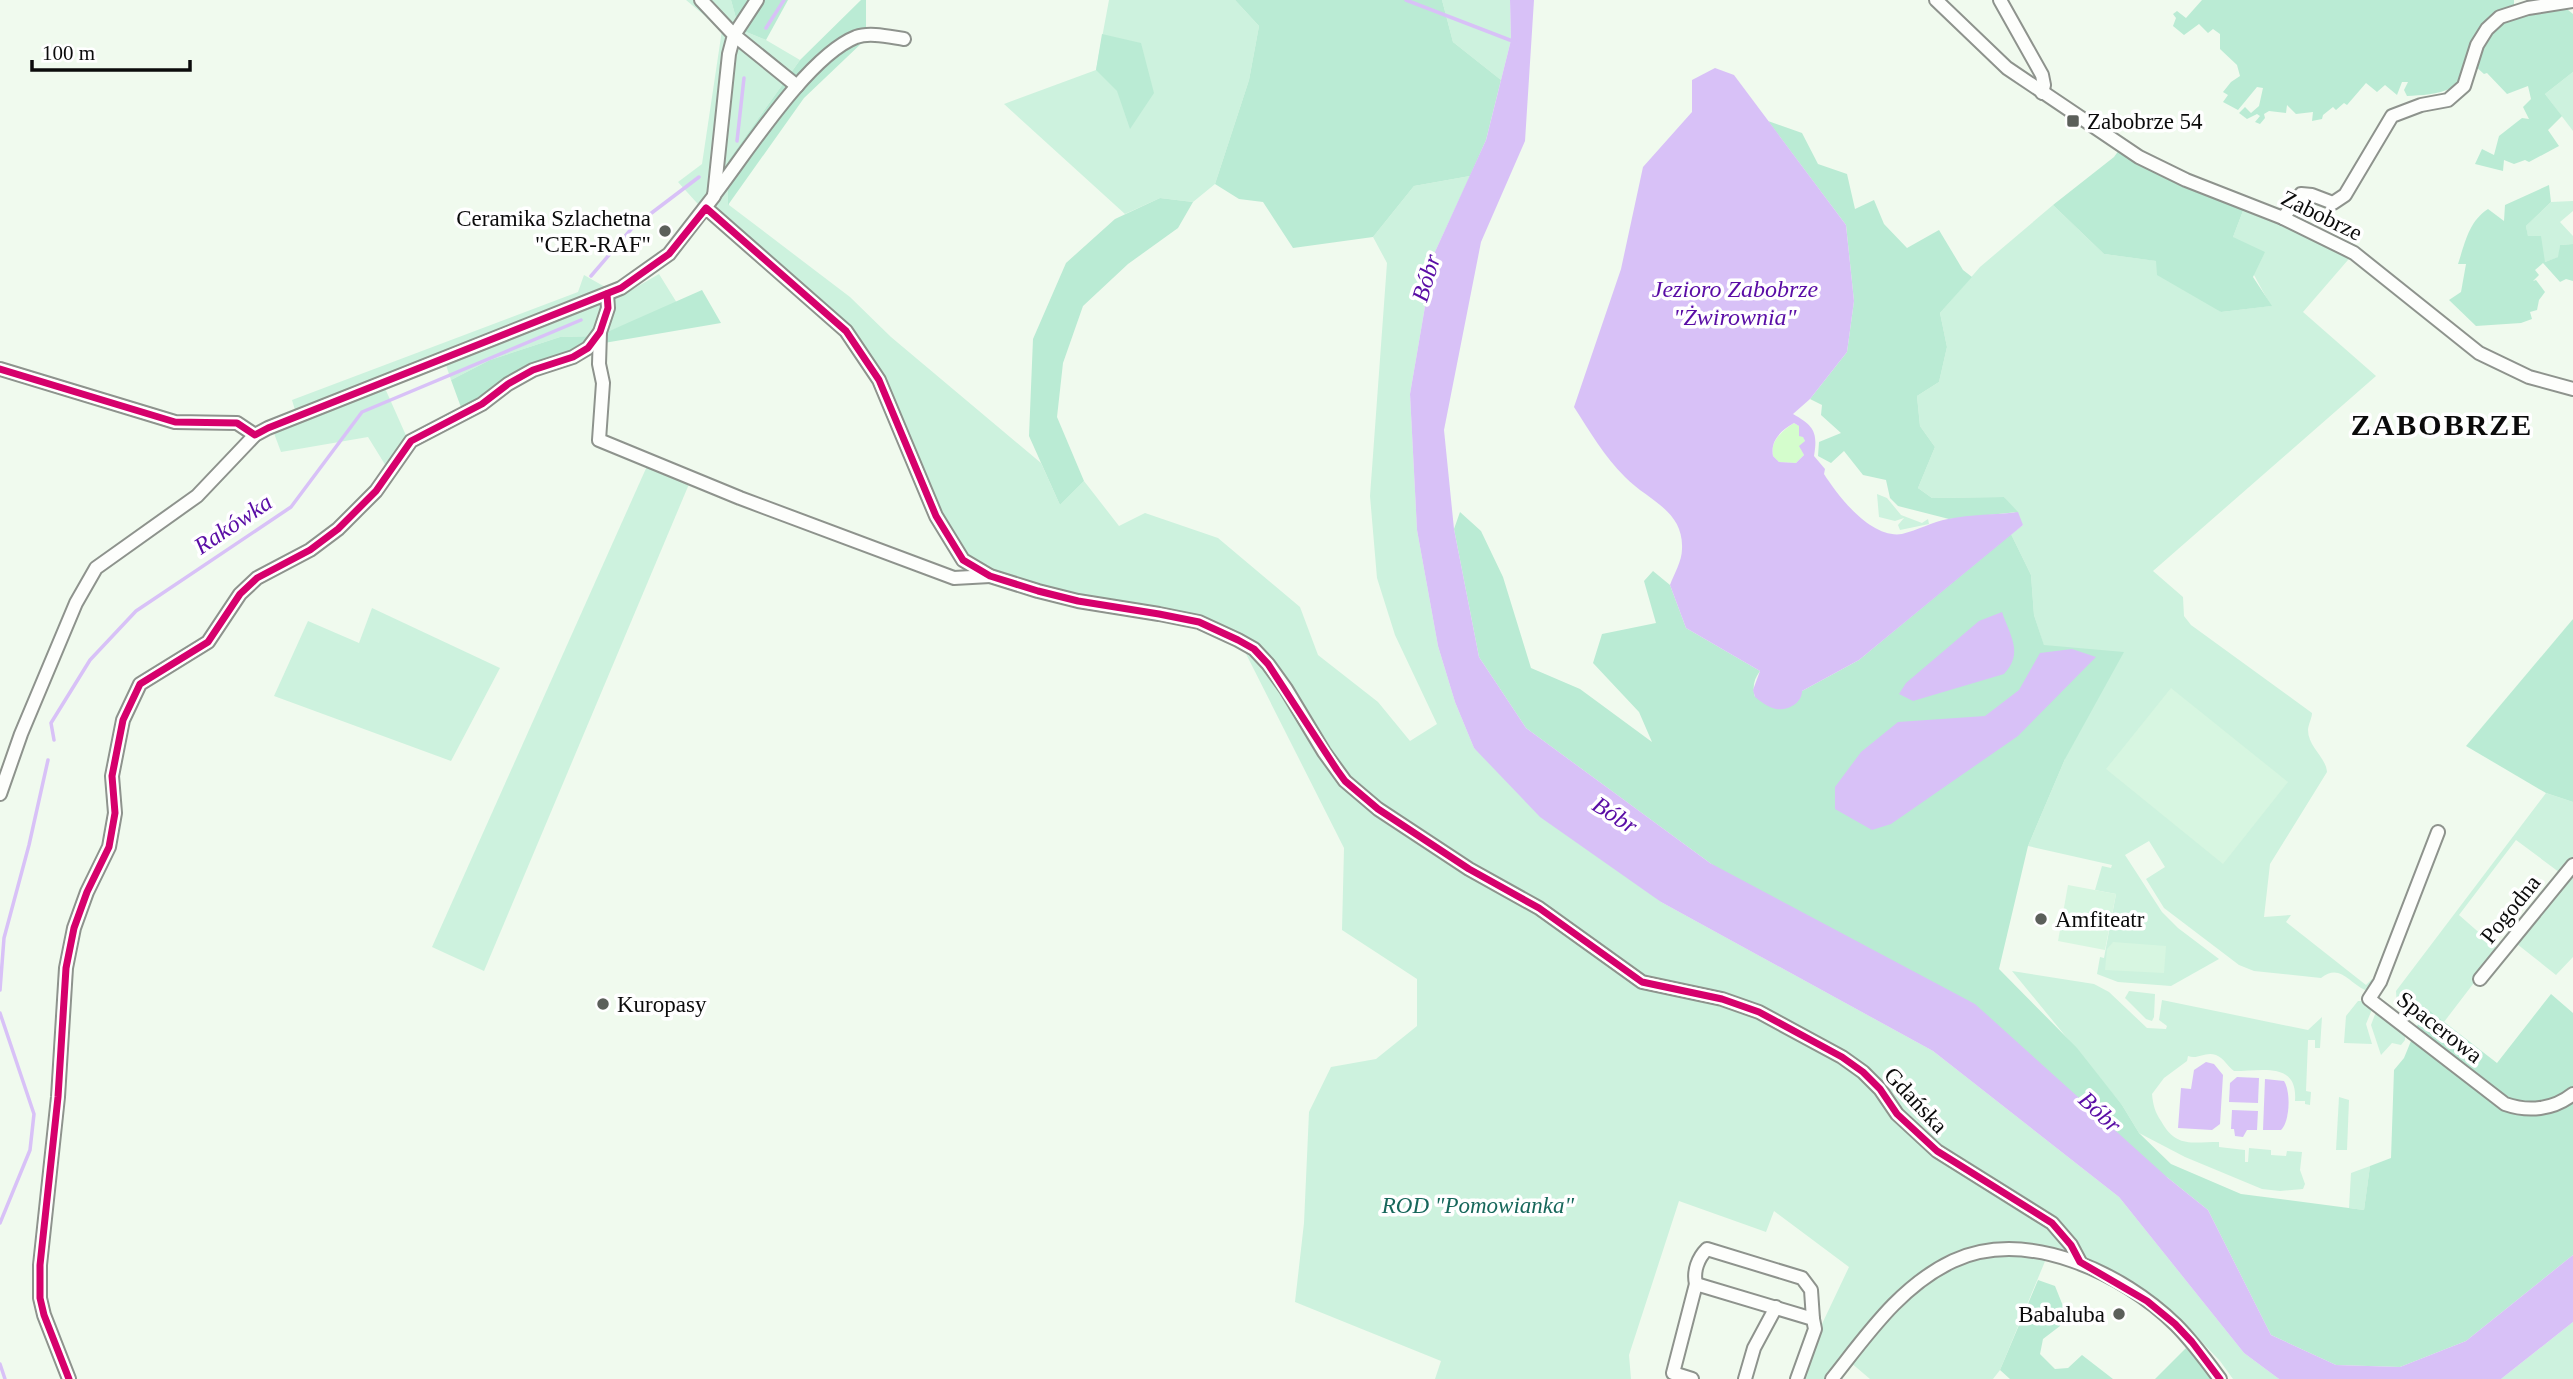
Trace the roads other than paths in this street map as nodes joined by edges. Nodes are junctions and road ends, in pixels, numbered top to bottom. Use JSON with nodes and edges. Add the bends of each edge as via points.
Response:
{"nodes":[{"id":1,"x":701,"y":0,"type":"edge"},
{"id":2,"x":757,"y":0,"type":"edge"},
{"id":3,"x":1936,"y":0,"type":"edge"},
{"id":4,"x":2000,"y":0,"type":"edge"},
{"id":5,"x":2573,"y":1,"type":"edge"},
{"id":6,"x":734,"y":35,"type":"junction"},
{"id":7,"x":904,"y":39,"type":"dead end"},
{"id":8,"x":797,"y":86,"type":"junction"},
{"id":9,"x":2042,"y":93,"type":"junction"},
{"id":10,"x":714,"y":196,"type":"junction"},
{"id":11,"x":706,"y":208,"type":"junction"},
{"id":12,"x":2283,"y":218,"type":"junction"},
{"id":13,"x":607,"y":294,"type":"junction"},
{"id":14,"x":600,"y":332,"type":"junction"},
{"id":15,"x":573,"y":358,"type":"junction"},
{"id":16,"x":599,"y":364,"type":"junction"},
{"id":17,"x":0,"y":369,"type":"edge"},
{"id":18,"x":2573,"y":389,"type":"edge"},
{"id":19,"x":255,"y":435,"type":"junction"},
{"id":20,"x":990,"y":576,"type":"junction"},
{"id":21,"x":0,"y":794,"type":"edge"},
{"id":22,"x":2438,"y":832,"type":"dead end"},
{"id":23,"x":2573,"y":864,"type":"edge"},
{"id":24,"x":2480,"y":979,"type":"dead end"},
{"id":25,"x":2573,"y":1094,"type":"edge"},
{"id":26,"x":2080,"y":1262,"type":"junction"},
{"id":27,"x":1696,"y":1284,"type":"junction"},
{"id":28,"x":1776,"y":1307,"type":"junction"},
{"id":29,"x":1813,"y":1319,"type":"junction"},
{"id":30,"x":69,"y":1379,"type":"edge"},
{"id":31,"x":1692,"y":1379,"type":"edge"},
{"id":32,"x":1745,"y":1379,"type":"edge"},
{"id":33,"x":1797,"y":1379,"type":"edge"},
{"id":34,"x":1832,"y":1379,"type":"edge"},
{"id":35,"x":2220,"y":1379,"type":"edge"}],
"edges":[{"from":1,"to":6,"type":"street"},
{"from":2,"to":6,"type":"street"},
{"from":3,"to":9,"type":"street","name":"Zabobrze","via":[[1995,58]]},
{"from":4,"to":9,"type":"street","via":[[2042,75]]},
{"from":5,"to":12,"type":"street","via":[[2500,17],[2477,45],[2464,86],[2448,100],[2392,116],[2345,195],[2333,203],[2301,194]]},
{"from":6,"to":8,"type":"street"},
{"from":6,"to":10,"type":"street"},
{"from":7,"to":8,"type":"street","via":[[858,36],[825,55]]},
{"from":8,"to":10,"type":"street"},
{"from":9,"to":12,"type":"street","name":"Zabobrze","via":[[2152,164]]},
{"from":10,"to":11,"type":"street"},
{"from":11,"to":13,"type":"street","via":[[669,254]]},
{"from":11,"to":20,"type":"street","via":[[846,331],[879,380],[936,516],[962,560]]},
{"from":12,"to":18,"type":"street","name":"Zabobrze","via":[[2367,261],[2479,353],[2529,376]]},
{"from":13,"to":14,"type":"street","via":[[608,308]]},
{"from":13,"to":19,"type":"street"},
{"from":14,"to":15,"type":"street"},
{"from":14,"to":16,"type":"street"},
{"from":15,"to":16,"type":"street","via":[[590,357]]},
{"from":15,"to":30,"type":"street","via":[[533,370],[482,404],[411,441],[376,491],[338,529],[257,578],[240,594],[208,642],[140,684],[123,720],[114,765],[115,813],[108,847],[74,928],[66,968],[40,1298]]},
{"from":16,"to":20,"type":"street","via":[[603,383],[599,440],[954,578]]},
{"from":17,"to":19,"type":"street","via":[[174,422],[237,422]]},
{"from":19,"to":21,"type":"street","via":[[197,496],[96,568],[80,595]]},
{"from":20,"to":26,"type":"street","name":"Gdańska","via":[[1078,601],[1199,622],[1254,649],[1345,781],[1361,796],[1432,846],[1542,911],[1642,982],[1759,1012],[1842,1057],[1863,1072],[1897,1114],[1937,1151],[2052,1223]]},
{"from":22,"to":25,"type":"street","name":"Spacerowa","via":[[2380,982],[2369,999],[2505,1104],[2536,1109]]},
{"from":23,"to":24,"type":"street","name":"Pogodna"},
{"from":26,"to":34,"type":"street","name":"Gdańska","via":[[2012,1250],[1951,1262],[1885,1312]]},
{"from":26,"to":35,"type":"street","name":"Gdańska","via":[[2157,1308],[2192,1342]]},
{"from":27,"to":28,"type":"street"},
{"from":27,"to":29,"type":"street","via":[[1694,1277],[1707,1249],[1802,1278],[1811,1290]]},
{"from":27,"to":31,"type":"street","via":[[1673,1373]]},
{"from":28,"to":29,"type":"street"},
{"from":28,"to":32,"type":"street","via":[[1754,1348]]},
{"from":29,"to":33,"type":"street","via":[[1815,1329]]}]}
